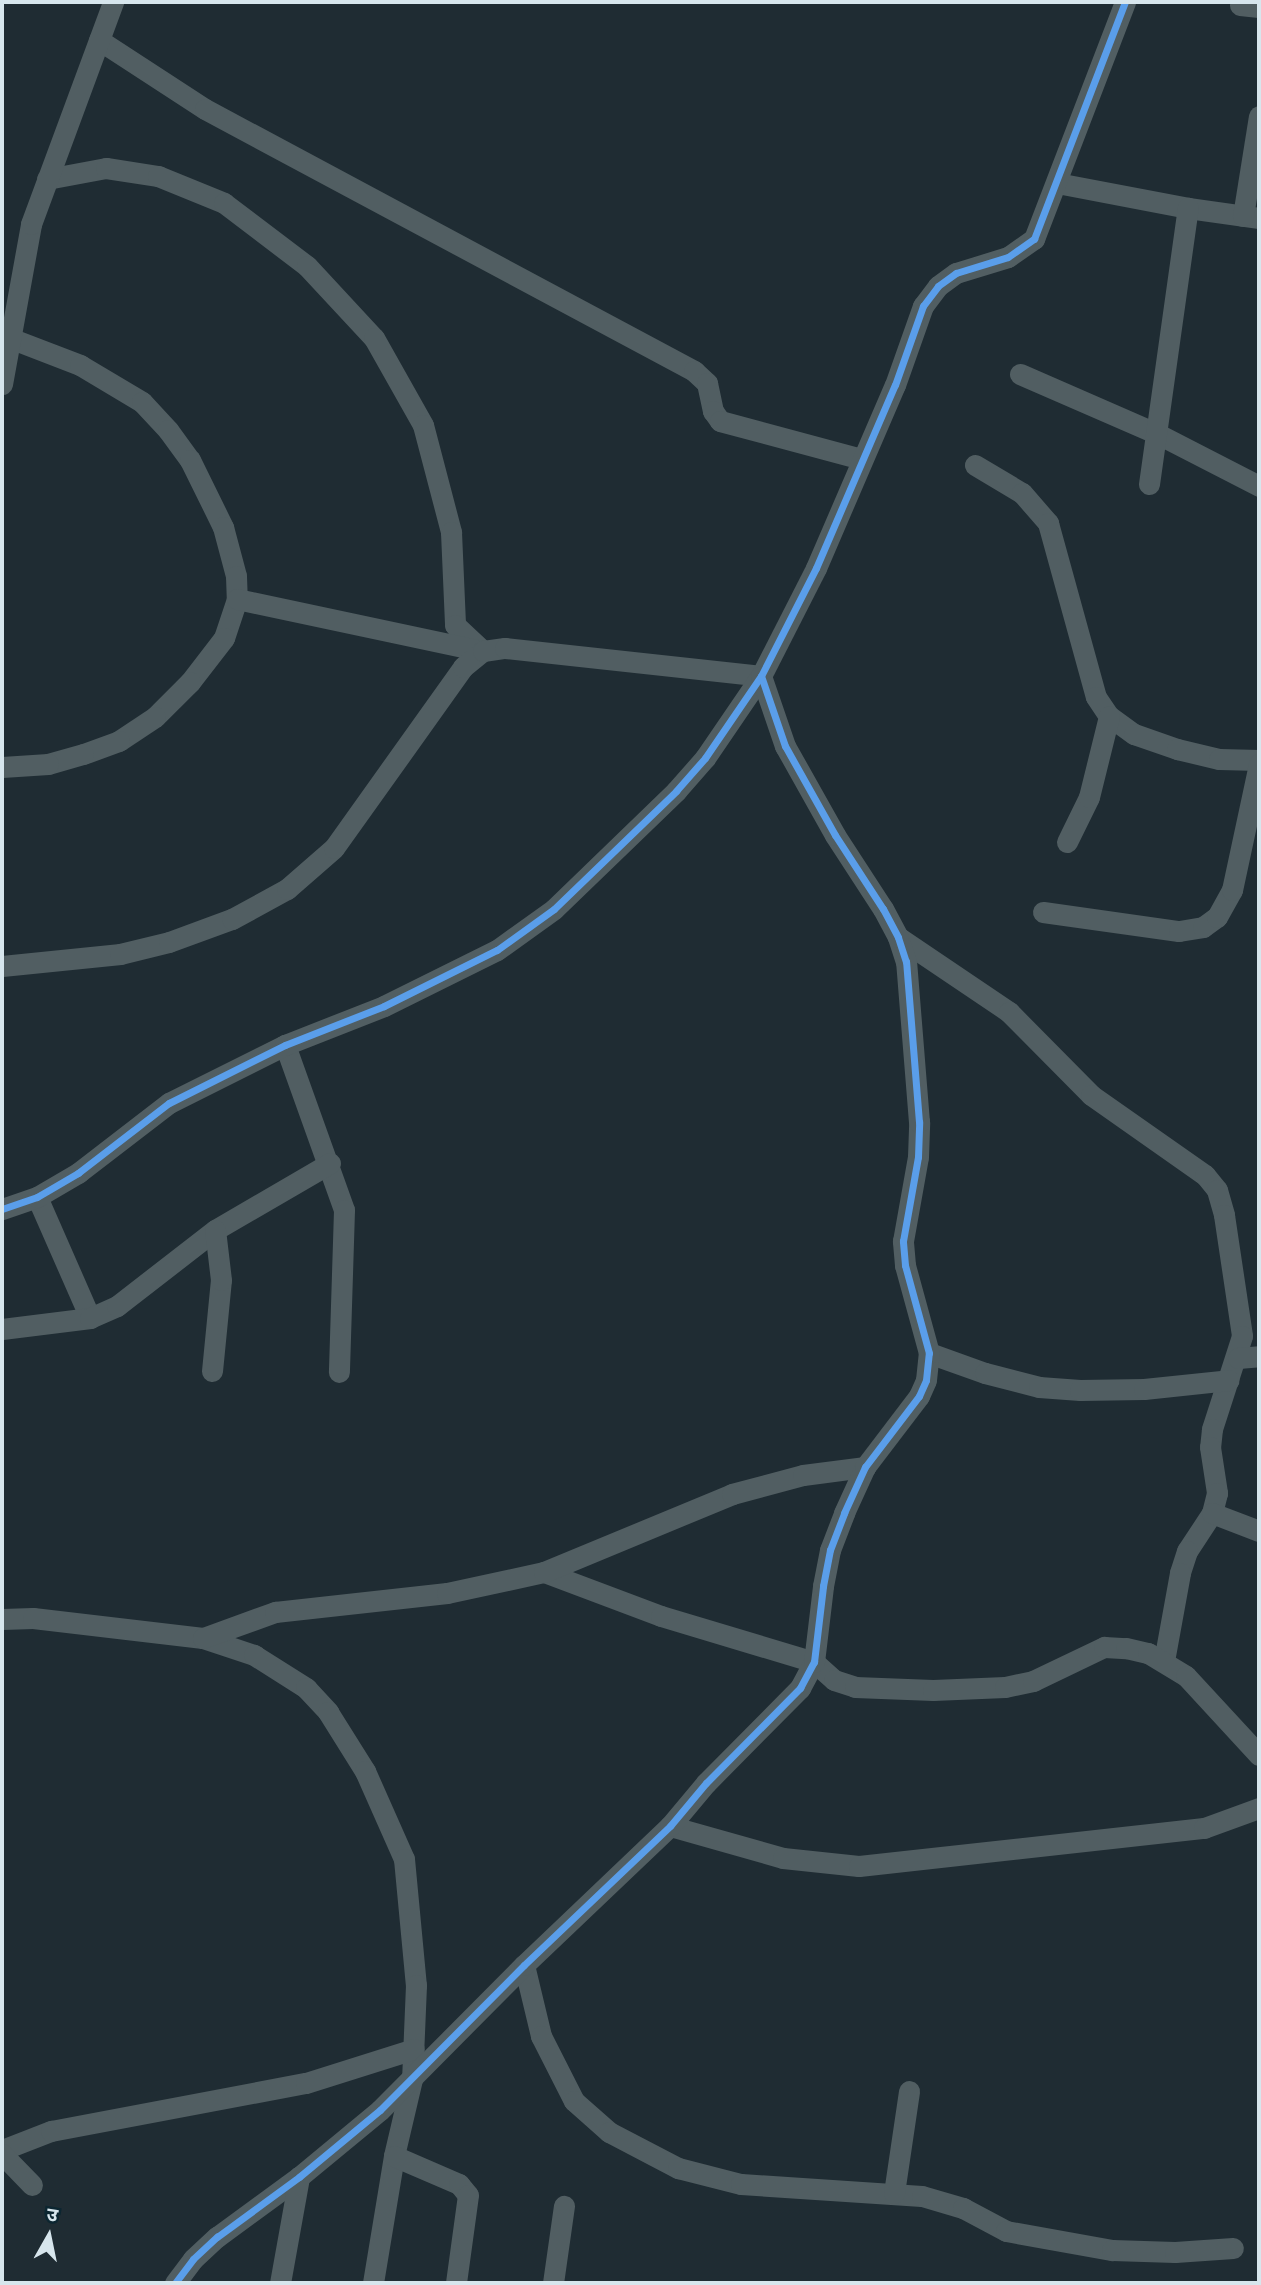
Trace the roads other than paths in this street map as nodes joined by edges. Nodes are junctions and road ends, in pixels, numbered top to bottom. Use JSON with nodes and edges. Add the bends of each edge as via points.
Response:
{"nodes":[{"id":1,"x":113,"y":2,"type":"edge"},
{"id":2,"x":1125,"y":2,"type":"edge"},
{"id":3,"x":99,"y":40,"type":"junction"},
{"id":4,"x":1259,"y":116,"type":"edge"},
{"id":5,"x":47,"y":179,"type":"junction"},
{"id":6,"x":1057,"y":183,"type":"junction"},
{"id":7,"x":1188,"y":208,"type":"junction"},
{"id":8,"x":1251,"y":217,"type":"edge"},
{"id":9,"x":6,"y":336,"type":"edge"},
{"id":10,"x":1020,"y":374,"type":"dead end"},
{"id":11,"x":2,"y":384,"type":"edge"},
{"id":12,"x":1156,"y":433,"type":"junction"},
{"id":13,"x":862,"y":459,"type":"junction"},
{"id":14,"x":975,"y":465,"type":"dead end"},
{"id":15,"x":1149,"y":484,"type":"dead end"},
{"id":16,"x":1259,"y":486,"type":"edge"},
{"id":17,"x":237,"y":599,"type":"junction"},
{"id":18,"x":482,"y":651,"type":"junction"},
{"id":19,"x":761,"y":676,"type":"junction"},
{"id":20,"x":1109,"y":716,"type":"junction"},
{"id":21,"x":1259,"y":762,"type":"edge"},
{"id":22,"x":2,"y":767,"type":"edge"},
{"id":23,"x":1067,"y":842,"type":"dead end"},
{"id":24,"x":1043,"y":912,"type":"dead end"},
{"id":25,"x":898,"y":937,"type":"junction"},
{"id":26,"x":2,"y":967,"type":"edge"},
{"id":27,"x":285,"y":1045,"type":"junction"},
{"id":28,"x":330,"y":1163,"type":"junction"},
{"id":29,"x":37,"y":1196,"type":"junction"},
{"id":30,"x":2,"y":1209,"type":"edge"},
{"id":31,"x":215,"y":1230,"type":"junction"},
{"id":32,"x":90,"y":1318,"type":"junction"},
{"id":33,"x":2,"y":1329,"type":"edge"},
{"id":34,"x":929,"y":1353,"type":"junction"},
{"id":35,"x":1259,"y":1356,"type":"edge"},
{"id":36,"x":1238,"y":1358,"type":"junction"},
{"id":37,"x":212,"y":1371,"type":"dead end"},
{"id":38,"x":339,"y":1372,"type":"dead end"},
{"id":39,"x":1229,"y":1380,"type":"junction"},
{"id":40,"x":865,"y":1467,"type":"junction"},
{"id":41,"x":1212,"y":1513,"type":"junction"},
{"id":42,"x":1259,"y":1531,"type":"edge"},
{"id":43,"x":544,"y":1572,"type":"junction"},
{"id":44,"x":2,"y":1619,"type":"edge"},
{"id":45,"x":203,"y":1638,"type":"junction"},
{"id":46,"x":1164,"y":1661,"type":"junction"},
{"id":47,"x":814,"y":1662,"type":"junction"},
{"id":48,"x":1259,"y":1755,"type":"edge"},
{"id":49,"x":1259,"y":1808,"type":"edge"},
{"id":50,"x":670,"y":1826,"type":"junction"},
{"id":51,"x":524,"y":1965,"type":"junction"},
{"id":52,"x":414,"y":2049,"type":"junction"},
{"id":53,"x":412,"y":2078,"type":"junction"},
{"id":54,"x":909,"y":2091,"type":"dead end"},
{"id":55,"x":2,"y":2152,"type":"edge"},
{"id":56,"x":394,"y":2156,"type":"junction"},
{"id":57,"x":299,"y":2177,"type":"junction"},
{"id":58,"x":32,"y":2185,"type":"dead end"},
{"id":59,"x":894,"y":2193,"type":"junction"},
{"id":60,"x":564,"y":2206,"type":"dead end"},
{"id":61,"x":1233,"y":2248,"type":"dead end"},
{"id":62,"x":175,"y":2283,"type":"edge"},
{"id":63,"x":280,"y":2283,"type":"edge"},
{"id":64,"x":373,"y":2283,"type":"edge"},
{"id":65,"x":456,"y":2283,"type":"edge"},
{"id":66,"x":553,"y":2283,"type":"edge"}],
"edges":[{"from":1,"to":3,"type":"street"},
{"from":2,"to":6,"type":"street"},
{"from":3,"to":5,"type":"street"},
{"from":3,"to":13,"type":"street","via":[[205,109],[694,371],[707,383],[720,421]]},
{"from":4,"to":8,"type":"street"},
{"from":5,"to":9,"type":"street","via":[[31,224]]},
{"from":5,"to":18,"type":"street","via":[[106,168],[158,176],[224,203],[307,266],[374,338],[423,425],[451,532],[455,625]]},
{"from":6,"to":7,"type":"street"},
{"from":6,"to":13,"type":"street","via":[[1041,227],[1025,248],[956,273],[938,286],[923,306]]},
{"from":7,"to":8,"type":"street"},
{"from":7,"to":12,"type":"street"},
{"from":9,"to":11,"type":"street"},
{"from":9,"to":17,"type":"street","via":[[80,365],[142,402],[168,430],[190,460],[223,527]]},
{"from":10,"to":12,"type":"street"},
{"from":12,"to":15,"type":"street"},
{"from":12,"to":16,"type":"street"},
{"from":13,"to":19,"type":"street","via":[[816,568]]},
{"from":14,"to":20,"type":"street","via":[[1022,493],[1048,523],[1096,697]]},
{"from":17,"to":18,"type":"street"},
{"from":17,"to":22,"type":"street","via":[[224,638],[155,717],[119,741],[83,754],[48,764]]},
{"from":18,"to":19,"type":"street","via":[[505,648]]},
{"from":18,"to":26,"type":"street","via":[[463,667],[334,848],[287,889],[232,919],[169,942],[120,954]]},
{"from":19,"to":25,"type":"street","via":[[785,746]]},
{"from":19,"to":27,"type":"street","via":[[705,758],[676,791],[528,930],[384,1006]]},
{"from":20,"to":21,"type":"street","via":[[1134,734],[1177,749]]},
{"from":20,"to":23,"type":"street","via":[[1089,797]]},
{"from":21,"to":24,"type":"street","via":[[1231,890],[1217,917],[1203,927],[1179,931]]},
{"from":25,"to":34,"type":"street","via":[[906,962],[919,1122],[918,1157],[903,1241]]},
{"from":25,"to":36,"type":"street","via":[[1001,1006],[1091,1095],[1205,1175],[1217,1191],[1224,1215],[1240,1308]]},
{"from":27,"to":28,"type":"street"},
{"from":27,"to":29,"type":"street","via":[[169,1103],[78,1173]]},
{"from":28,"to":31,"type":"street"},
{"from":28,"to":38,"type":"street","via":[[344,1210]]},
{"from":29,"to":30,"type":"street"},
{"from":29,"to":32,"type":"street"},
{"from":31,"to":32,"type":"street","via":[[141,1290]]},
{"from":31,"to":37,"type":"street","via":[[221,1280]]},
{"from":32,"to":33,"type":"street"},
{"from":34,"to":39,"type":"street","via":[[1039,1387],[1144,1389]]},
{"from":34,"to":40,"type":"street","via":[[919,1396]]},
{"from":35,"to":36,"type":"street"},
{"from":36,"to":39,"type":"street"},
{"from":39,"to":41,"type":"street","via":[[1212,1429],[1217,1493]]},
{"from":40,"to":43,"type":"street","via":[[803,1475],[732,1494]]},
{"from":40,"to":47,"type":"street","via":[[830,1550]]},
{"from":41,"to":42,"type":"street"},
{"from":41,"to":46,"type":"street","via":[[1187,1551]]},
{"from":43,"to":45,"type":"street","via":[[447,1593],[275,1612]]},
{"from":43,"to":47,"type":"street","via":[[661,1616]]},
{"from":44,"to":45,"type":"street"},
{"from":45,"to":52,"type":"street","via":[[254,1655],[306,1688],[328,1712],[365,1772],[404,1859],[416,1986]]},
{"from":46,"to":47,"type":"street","via":[[1126,1648],[1104,1647],[1033,1681],[933,1690],[855,1687],[834,1680]]},
{"from":46,"to":48,"type":"street","via":[[1186,1676]]},
{"from":47,"to":50,"type":"street","via":[[800,1688]]},
{"from":49,"to":50,"type":"street","via":[[1193,1829],[859,1866],[783,1858]]},
{"from":50,"to":51,"type":"street"},
{"from":51,"to":53,"type":"street"},
{"from":51,"to":59,"type":"street","via":[[541,2036],[555,2068],[574,2101],[609,2132],[678,2168],[741,2183]]},
{"from":52,"to":53,"type":"street"},
{"from":52,"to":55,"type":"street","via":[[306,2083],[51,2131]]},
{"from":53,"to":56,"type":"street"},
{"from":53,"to":57,"type":"street"},
{"from":54,"to":59,"type":"street"},
{"from":55,"to":58,"type":"street"},
{"from":56,"to":64,"type":"street"},
{"from":56,"to":65,"type":"street","via":[[459,2184],[468,2195]]},
{"from":57,"to":62,"type":"street","via":[[217,2237]]},
{"from":57,"to":63,"type":"street"},
{"from":59,"to":61,"type":"street","via":[[963,2208],[1006,2231],[1045,2240],[1112,2250]]},
{"from":60,"to":66,"type":"street"}]}
